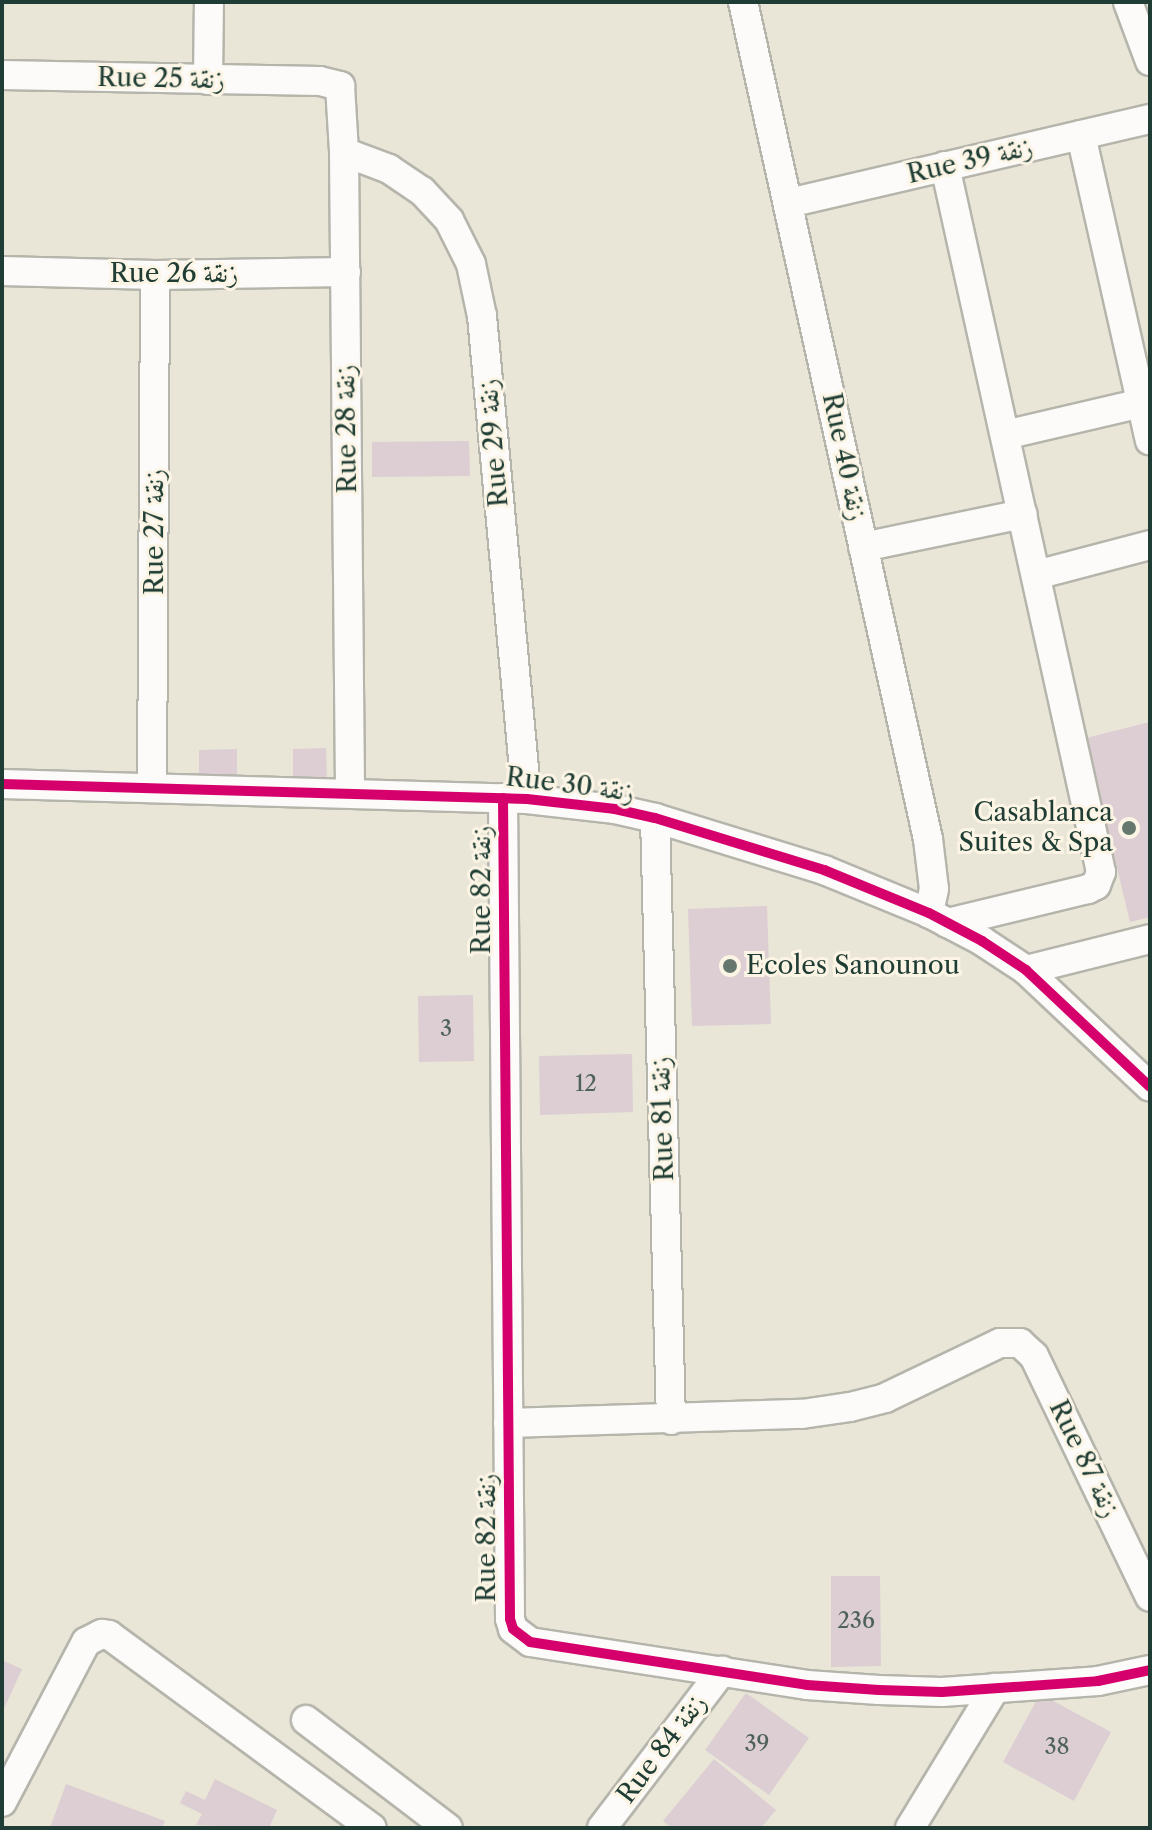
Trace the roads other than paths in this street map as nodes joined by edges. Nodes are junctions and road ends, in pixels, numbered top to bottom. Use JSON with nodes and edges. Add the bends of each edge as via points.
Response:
{"nodes":[{"id":1,"x":209,"y":2,"type":"edge"},
{"id":2,"x":743,"y":2,"type":"edge"},
{"id":3,"x":1128,"y":2,"type":"edge"},
{"id":4,"x":1150,"y":61,"type":"edge"},
{"id":5,"x":2,"y":75,"type":"edge"},
{"id":6,"x":208,"y":80,"type":"junction"},
{"id":7,"x":320,"y":81,"type":"joint"},
{"id":8,"x":1150,"y":119,"type":"edge"},
{"id":9,"x":1081,"y":135,"type":"junction"},
{"id":10,"x":344,"y":152,"type":"junction"},
{"id":11,"x":945,"y":166,"type":"junction"},
{"id":12,"x":789,"y":203,"type":"junction"},
{"id":13,"x":2,"y":271,"type":"edge"},
{"id":14,"x":346,"y":272,"type":"junction"},
{"id":15,"x":155,"y":275,"type":"junction"},
{"id":16,"x":1146,"y":402,"type":"edge"},
{"id":17,"x":1005,"y":435,"type":"junction"},
{"id":18,"x":1150,"y":440,"type":"edge"},
{"id":19,"x":1023,"y":514,"type":"junction"},
{"id":20,"x":1150,"y":545,"type":"edge"},
{"id":21,"x":863,"y":547,"type":"junction"},
{"id":22,"x":1036,"y":575,"type":"junction"},
{"id":23,"x":2,"y":784,"type":"edge"},
{"id":24,"x":152,"y":788,"type":"junction"},
{"id":25,"x":350,"y":793,"type":"junction"},
{"id":26,"x":515,"y":799,"type":"junction"},
{"id":27,"x":655,"y":818,"type":"junction"},
{"id":28,"x":938,"y":918,"type":"junction"},
{"id":29,"x":1150,"y":939,"type":"edge"},
{"id":30,"x":1026,"y":970,"type":"junction"},
{"id":31,"x":1150,"y":1087,"type":"edge"},
{"id":32,"x":671,"y":1420,"type":"junction"},
{"id":33,"x":508,"y":1423,"type":"junction"},
{"id":34,"x":1150,"y":1597,"type":"edge"},
{"id":35,"x":1150,"y":1670,"type":"edge"},
{"id":36,"x":722,"y":1671,"type":"junction"},
{"id":37,"x":995,"y":1688,"type":"junction"},
{"id":38,"x":306,"y":1720,"type":"dead end"},
{"id":39,"x":2,"y":1802,"type":"edge"},
{"id":40,"x":372,"y":1828,"type":"edge"},
{"id":41,"x":448,"y":1828,"type":"edge"},
{"id":42,"x":602,"y":1828,"type":"edge"},
{"id":43,"x":910,"y":1828,"type":"edge"}],
"edges":[{"from":1,"to":6,"type":"street"},
{"from":2,"to":12,"type":"street","name":"Rue 40 زنقة"},
{"from":3,"to":4,"type":"street"},
{"from":5,"to":6,"type":"street","name":"Rue 25 زنقة"},
{"from":6,"to":7,"type":"street","name":"Rue 25 زنقة"},
{"from":7,"to":10,"type":"street","name":"Rue 28 زنقة","via":[[342,91]]},
{"from":8,"to":9,"type":"street","name":"Rue 39 زنقة"},
{"from":9,"to":11,"type":"street","name":"Rue 39 زنقة"},
{"from":9,"to":16,"type":"street"},
{"from":10,"to":14,"type":"street","name":"Rue 28 زنقة"},
{"from":10,"to":26,"type":"street","name":"Rue 29 زنقة","via":[[389,169],[422,191],[449,220],[471,264],[482,316]]},
{"from":11,"to":12,"type":"street","name":"Rue 39 زنقة"},
{"from":11,"to":17,"type":"street"},
{"from":12,"to":21,"type":"street","name":"Rue 40 زنقة"},
{"from":13,"to":15,"type":"street","name":"Rue 26 زنقة"},
{"from":14,"to":15,"type":"street","name":"Rue 26 زنقة"},
{"from":14,"to":25,"type":"street","name":"Rue 28 زنقة"},
{"from":15,"to":24,"type":"street","name":"Rue 27 زنقة"},
{"from":16,"to":17,"type":"street"},
{"from":16,"to":18,"type":"street"},
{"from":17,"to":19,"type":"street"},
{"from":19,"to":21,"type":"street"},
{"from":19,"to":22,"type":"street"},
{"from":20,"to":22,"type":"street"},
{"from":21,"to":28,"type":"street","name":"Rue 40 زنقة","via":[[928,839]]},
{"from":22,"to":28,"type":"street","via":[[1100,879],[1088,889]]},
{"from":23,"to":24,"type":"street","name":"Rue 30 زنقة"},
{"from":24,"to":25,"type":"street","name":"Rue 30 زنقة"},
{"from":25,"to":26,"type":"street","name":"Rue 30 زنقة"},
{"from":26,"to":27,"type":"street","name":"Rue 30 زنقة"},
{"from":26,"to":33,"type":"street","name":"Rue 82 زنقة"},
{"from":27,"to":28,"type":"street","name":"Rue 30 زنقة","via":[[824,870]]},
{"from":27,"to":32,"type":"street","name":"Rue 81 زنقة"},
{"from":28,"to":30,"type":"street","name":"Rue 30 زنقة"},
{"from":29,"to":30,"type":"street"},
{"from":30,"to":31,"type":"street","name":"Rue 30 زنقة"},
{"from":32,"to":33,"type":"street"},
{"from":32,"to":34,"type":"street","name":"Rue 87 زنقة","via":[[850,1407],[885,1398],[1000,1343],[1020,1343],[1034,1356]]},
{"from":33,"to":36,"type":"street","name":"Rue 82 زنقة","via":[[510,1619],[520,1638]]},
{"from":35,"to":37,"type":"street","name":"Rue 82 زنقة","via":[[1098,1681]]},
{"from":36,"to":37,"type":"street","name":"Rue 82 زنقة","via":[[850,1688]]},
{"from":36,"to":42,"type":"street","name":"Rue 84 زنقة"},
{"from":37,"to":43,"type":"street"},
{"from":38,"to":41,"type":"street"},
{"from":39,"to":40,"type":"street","via":[[86,1642],[102,1634]]}]}
